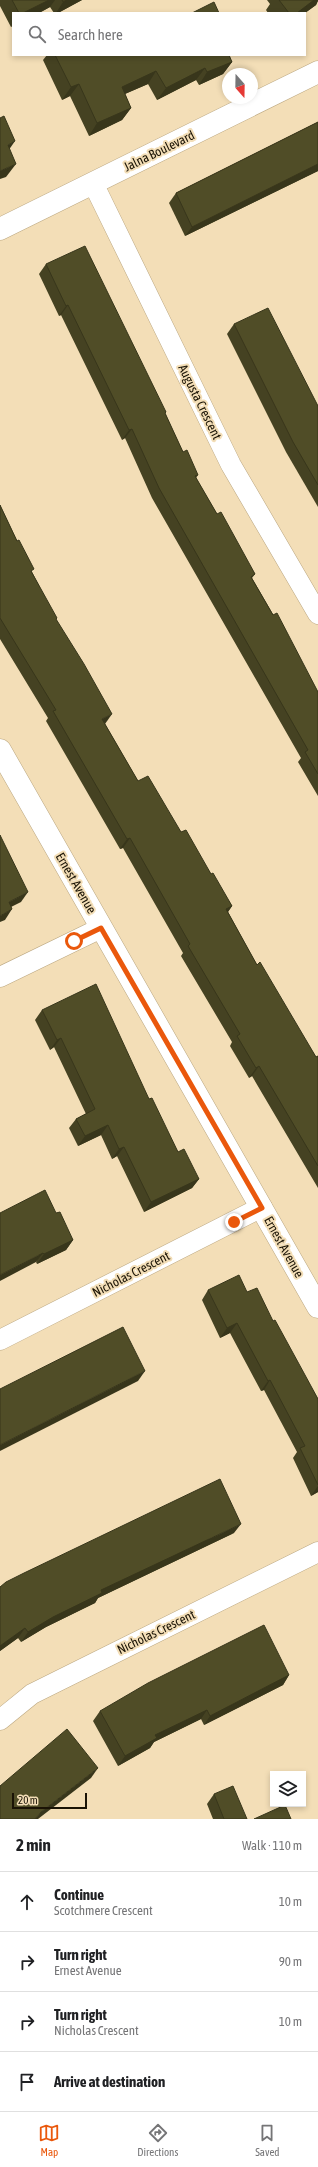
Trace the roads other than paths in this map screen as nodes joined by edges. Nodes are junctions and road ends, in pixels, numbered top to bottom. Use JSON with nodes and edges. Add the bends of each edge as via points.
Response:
{"nodes":[{"id":1,"x":318,"y":72,"type":"edge"},
{"id":2,"x":93,"y":183,"type":"junction"},
{"id":3,"x":0,"y":229,"type":"edge"},
{"id":4,"x":318,"y":614,"type":"edge"},
{"id":5,"x":0,"y":750,"type":"edge"},
{"id":6,"x":101,"y":928,"type":"junction"},
{"id":7,"x":0,"y":977,"type":"edge"},
{"id":8,"x":262,"y":1208,"type":"junction"},
{"id":9,"x":318,"y":1307,"type":"edge"},
{"id":10,"x":0,"y":1340,"type":"edge"},
{"id":11,"x":318,"y":1552,"type":"edge"},
{"id":12,"x":0,"y":1720,"type":"edge"}],
"edges":[{"from":1,"to":2,"type":"street","name":"Jalna Boulevard"},
{"from":2,"to":3,"type":"street","name":"Jalna Boulevard"},
{"from":2,"to":4,"type":"street","name":"Augusta Crescent","via":[[231,465]]},
{"from":5,"to":6,"type":"street","name":"Ernest Avenue"},
{"from":6,"to":7,"type":"street"},
{"from":6,"to":8,"type":"street","name":"Ernest Avenue"},
{"from":8,"to":9,"type":"street","name":"Ernest Avenue"},
{"from":8,"to":10,"type":"street","name":"Nicholas Crescent"},
{"from":11,"to":12,"type":"street","name":"Nicholas Crescent","via":[[32,1694]]}]}
